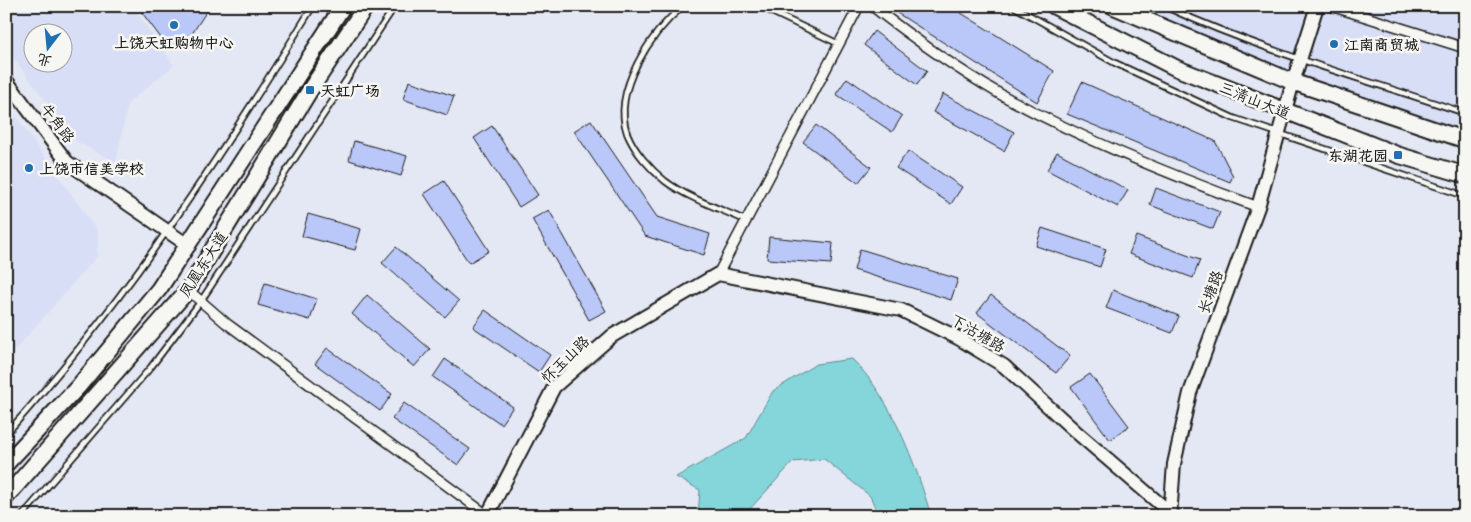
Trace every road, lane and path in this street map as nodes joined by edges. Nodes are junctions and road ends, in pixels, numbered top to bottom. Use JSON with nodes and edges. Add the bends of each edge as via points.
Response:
{"nodes":[{"id":1,"x":313,"y":6,"type":"edge"},
{"id":2,"x":343,"y":6,"type":"edge"},
{"id":3,"x":366,"y":6,"type":"edge"},
{"id":4,"x":395,"y":6,"type":"edge"},
{"id":5,"x":683,"y":6,"type":"edge"},
{"id":6,"x":759,"y":6,"type":"edge"},
{"id":7,"x":859,"y":6,"type":"edge"},
{"id":8,"x":872,"y":6,"type":"edge"},
{"id":9,"x":1013,"y":6,"type":"edge"},
{"id":10,"x":1054,"y":6,"type":"edge"},
{"id":11,"x":1113,"y":6,"type":"edge"},
{"id":12,"x":1164,"y":6,"type":"edge"},
{"id":13,"x":1317,"y":6,"type":"edge"},
{"id":14,"x":1332,"y":6,"type":"edge"},
{"id":15,"x":839,"y":44,"type":"junction"},
{"id":16,"x":1465,"y":48,"type":"edge"},
{"id":17,"x":1300,"y":61,"type":"junction"},
{"id":18,"x":6,"y":80,"type":"edge"},
{"id":19,"x":1293,"y":82,"type":"junction"},
{"id":20,"x":1285,"y":112,"type":"junction"},
{"id":21,"x":1465,"y":113,"type":"edge"},
{"id":22,"x":1279,"y":134,"type":"junction"},
{"id":23,"x":1465,"y":140,"type":"edge"},
{"id":24,"x":1465,"y":175,"type":"edge"},
{"id":25,"x":1465,"y":196,"type":"edge"},
{"id":26,"x":1258,"y":207,"type":"junction"},
{"id":27,"x":744,"y":220,"type":"junction"},
{"id":28,"x":169,"y":232,"type":"junction"},
{"id":29,"x":188,"y":246,"type":"junction"},
{"id":30,"x":718,"y":274,"type":"junction"},
{"id":31,"x":188,"y":290,"type":"junction"},
{"id":32,"x":200,"y":301,"type":"junction"},
{"id":33,"x":6,"y":434,"type":"edge"},
{"id":34,"x":6,"y":464,"type":"edge"},
{"id":35,"x":6,"y":497,"type":"edge"},
{"id":36,"x":1172,"y":515,"type":"edge"},
{"id":37,"x":22,"y":516,"type":"edge"},
{"id":38,"x":487,"y":516,"type":"edge"}],
"edges":[{"from":1,"to":28,"type":"lane"},
{"from":2,"to":29,"type":"main road","name":"凤凰东大道"},
{"from":3,"to":31,"type":"main road","name":"凤凰东大道","via":[[310,90]]},
{"from":4,"to":32,"type":"lane"},
{"from":5,"to":27,"type":"lane","via":[[645,48],[629,83],[624,110],[628,134],[644,161],[666,182]]},
{"from":6,"to":15,"type":"lane"},
{"from":7,"to":15,"type":"street"},
{"from":8,"to":26,"type":"street","via":[[924,46],[1001,94],[1174,175]]},
{"from":9,"to":22,"type":"lane","via":[[1115,63],[1233,118]]},
{"from":10,"to":20,"type":"main road","name":"三清山大道","via":[[1176,68]]},
{"from":11,"to":19,"type":"main road","name":"三清山大道"},
{"from":12,"to":17,"type":"lane","via":[[1218,31]]},
{"from":13,"to":17,"type":"street","name":"长塘路"},
{"from":14,"to":16,"type":"street"},
{"from":15,"to":27,"type":"street"},
{"from":17,"to":19,"type":"street","name":"长塘路"},
{"from":17,"to":21,"type":"lane"},
{"from":18,"to":28,"type":"street","name":"牛角路","via":[[67,162]]},
{"from":19,"to":20,"type":"street","name":"长塘路"},
{"from":19,"to":23,"type":"main road","name":"三清山大道"},
{"from":20,"to":22,"type":"street","name":"长塘路"},
{"from":20,"to":24,"type":"main road","name":"三清山大道","via":[[1398,155]]},
{"from":22,"to":25,"type":"lane"},
{"from":22,"to":26,"type":"street","name":"长塘路"},
{"from":26,"to":36,"type":"street","name":"长塘路","via":[[1190,393],[1174,464]]},
{"from":27,"to":30,"type":"street"},
{"from":28,"to":29,"type":"street","name":"牛角路"},
{"from":28,"to":33,"type":"lane","via":[[65,369]]},
{"from":29,"to":34,"type":"main road","name":"凤凰东大道","via":[[159,289],[78,388]]},
{"from":30,"to":36,"type":"street","name":"下沽塘路","via":[[902,310],[958,338],[1004,366]]},
{"from":30,"to":38,"type":"street","name":"怀玉山路","via":[[612,336],[554,387]]},
{"from":31,"to":32,"type":"street"},
{"from":31,"to":35,"type":"main road","name":"凤凰东大道"},
{"from":32,"to":37,"type":"lane","via":[[151,367]]},
{"from":32,"to":38,"type":"street"}]}
